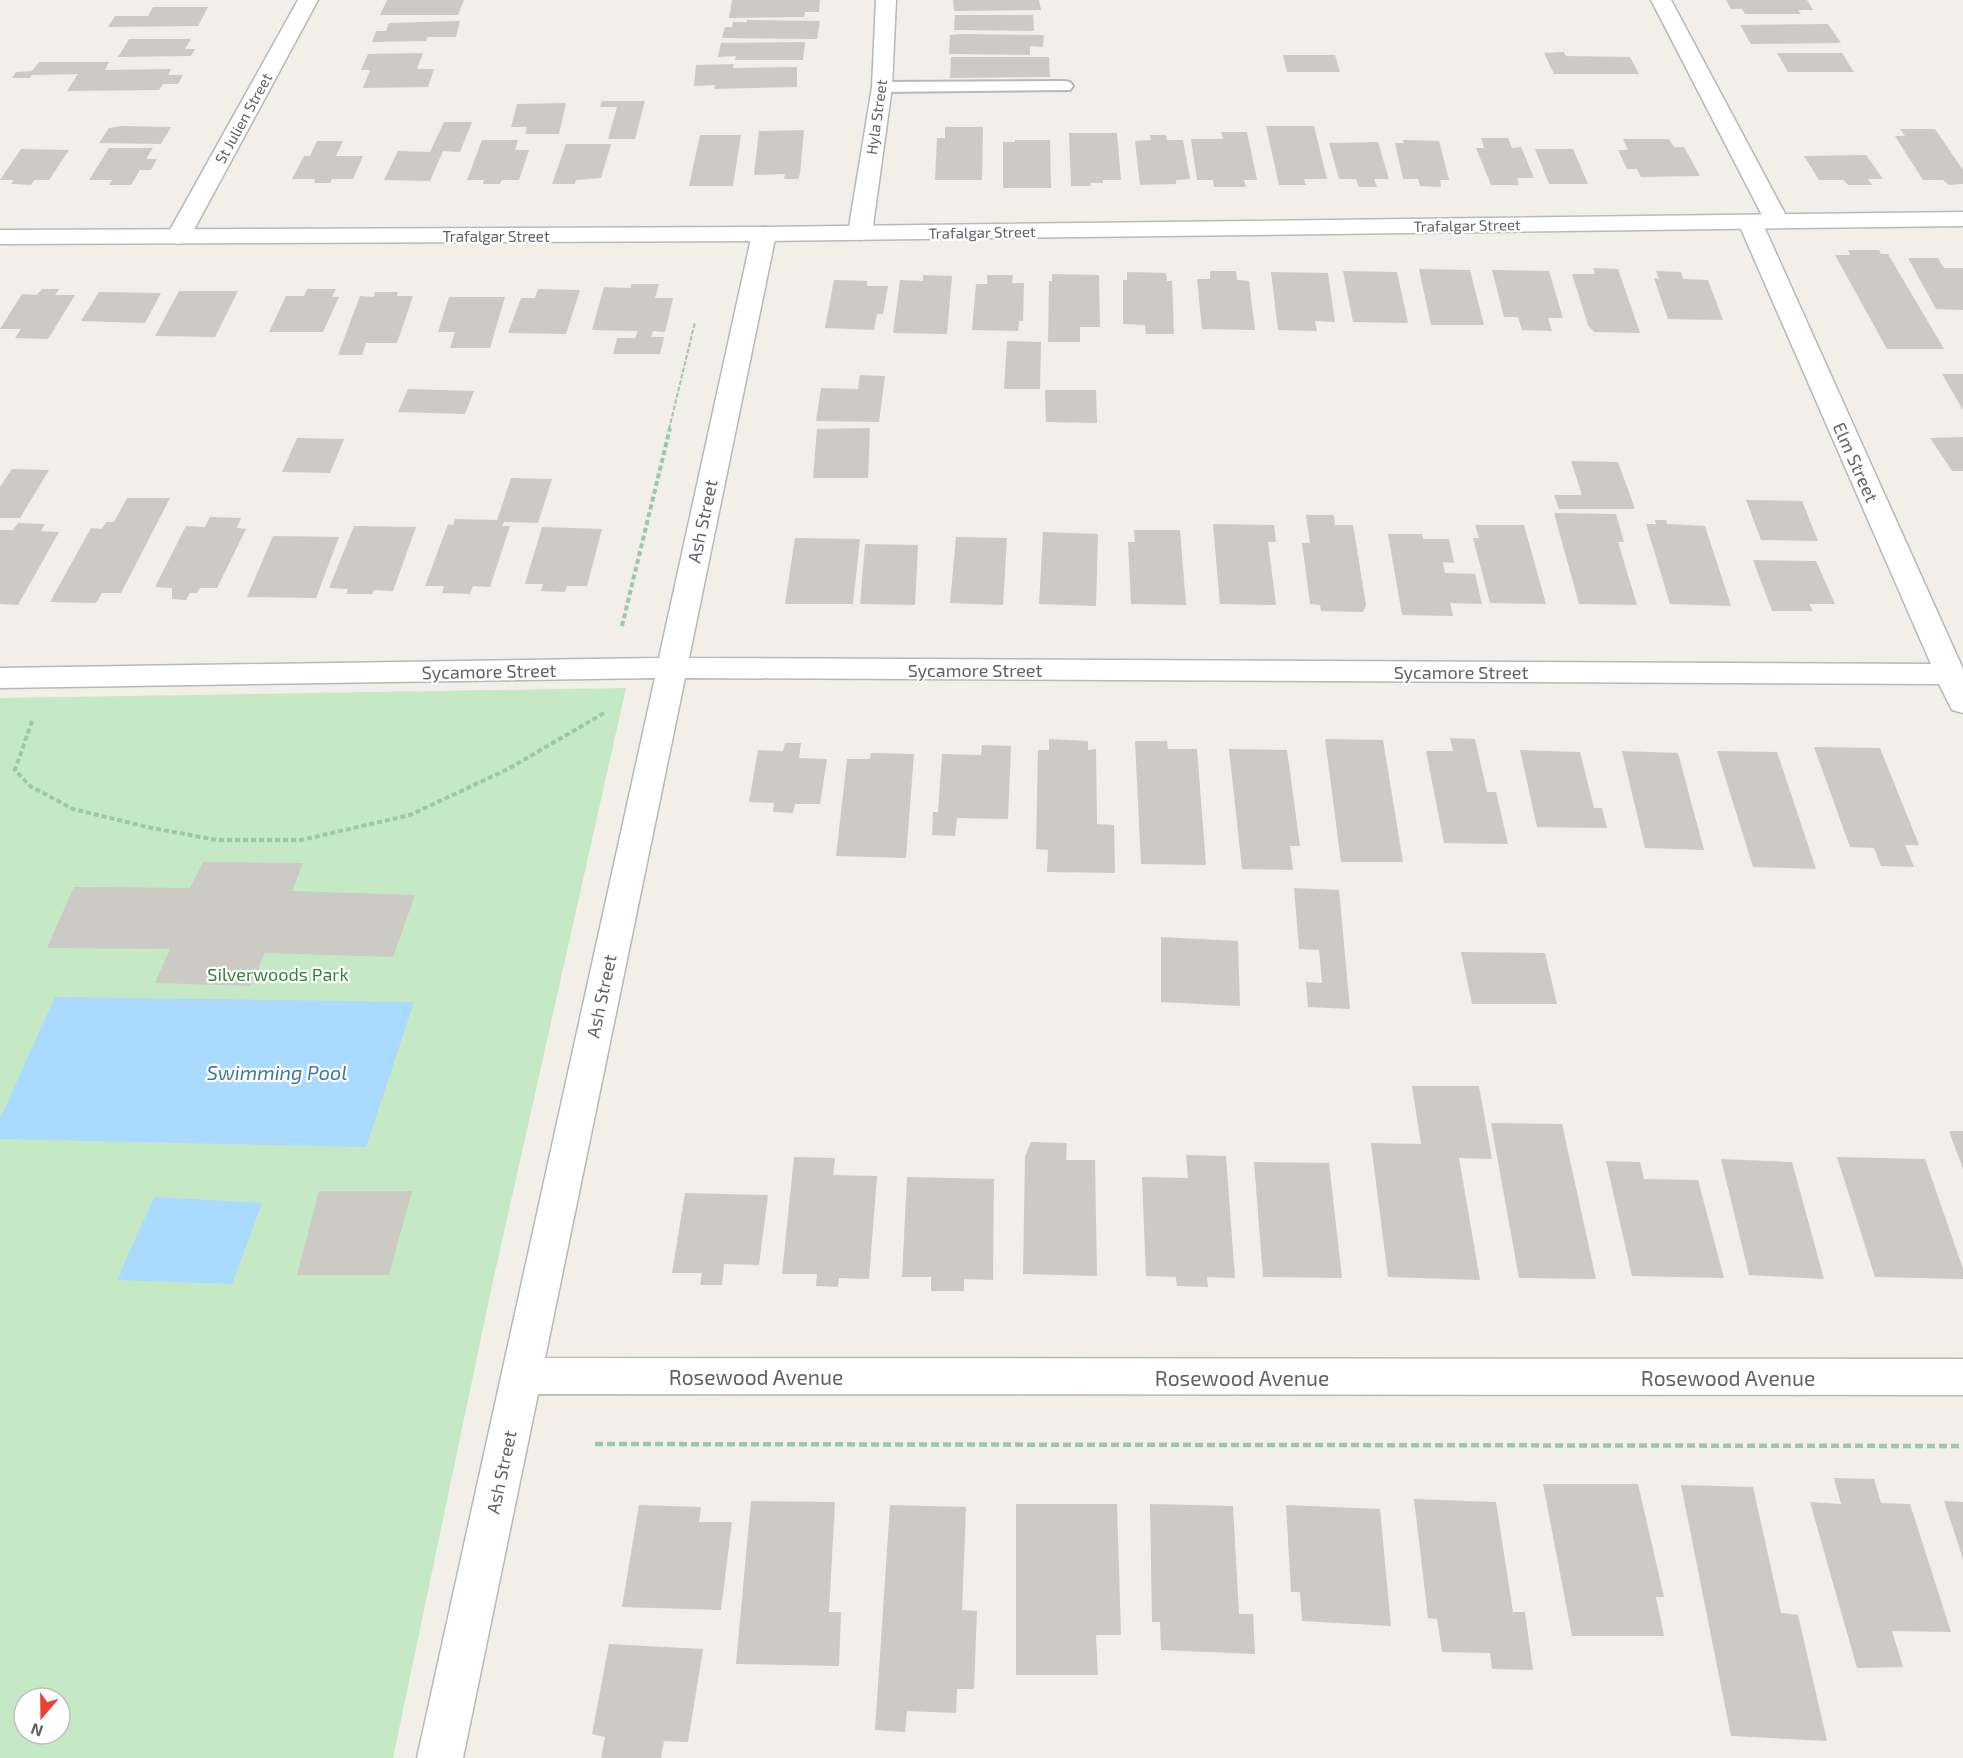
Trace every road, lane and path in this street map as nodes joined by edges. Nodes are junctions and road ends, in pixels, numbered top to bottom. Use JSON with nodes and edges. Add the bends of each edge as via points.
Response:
{"nodes":[{"id":1,"x":308,"y":0,"type":"edge"},
{"id":2,"x":886,"y":0,"type":"edge"},
{"id":3,"x":1661,"y":0,"type":"edge"},
{"id":4,"x":1064,"y":86,"type":"dead end"},
{"id":5,"x":882,"y":87,"type":"junction"},
{"id":6,"x":1963,"y":219,"type":"edge"},
{"id":7,"x":1750,"y":222,"type":"junction"},
{"id":8,"x":1777,"y":222,"type":"junction"},
{"id":9,"x":860,"y":233,"type":"junction"},
{"id":10,"x":764,"y":234,"type":"junction"},
{"id":11,"x":0,"y":237,"type":"edge"},
{"id":12,"x":178,"y":237,"type":"junction"},
{"id":13,"x":696,"y":319,"type":"dead end"},
{"id":14,"x":620,"y":637,"type":"dead end"},
{"id":15,"x":1950,"y":674,"type":"junction"},
{"id":16,"x":669,"y":676,"type":"junction"},
{"id":17,"x":0,"y":678,"type":"edge"},
{"id":18,"x":51,"y":678,"type":"junction"},
{"id":19,"x":1963,"y":703,"type":"edge"},
{"id":20,"x":521,"y":1376,"type":"junction"},
{"id":21,"x":1963,"y":1377,"type":"edge"},
{"id":22,"x":595,"y":1444,"type":"dead end"},
{"id":23,"x":1963,"y":1446,"type":"edge"},
{"id":24,"x":440,"y":1758,"type":"edge"}],
"edges":[{"from":1,"to":12,"type":"street","name":"St Julien Street"},
{"from":2,"to":5,"type":"street","name":"Hyla Street"},
{"from":3,"to":8,"type":"street"},
{"from":4,"to":5,"type":"lane"},
{"from":5,"to":9,"type":"street","name":"Hyla Street"},
{"from":6,"to":8,"type":"street","name":"Trafalgar Street"},
{"from":7,"to":8,"type":"street","name":"Trafalgar Street"},
{"from":7,"to":9,"type":"street","name":"Trafalgar Street"},
{"from":7,"to":15,"type":"street","name":"Elm Street"},
{"from":9,"to":10,"type":"street","name":"Trafalgar Street"},
{"from":10,"to":12,"type":"street","name":"Trafalgar Street"},
{"from":10,"to":16,"type":"street","name":"Ash Street"},
{"from":11,"to":12,"type":"street","name":"Trafalgar Street"},
{"from":13,"to":14,"type":"path"},
{"from":15,"to":16,"type":"street","name":"Sycamore Street"},
{"from":15,"to":19,"type":"street","name":"Elm Street"},
{"from":16,"to":18,"type":"street","name":"Sycamore Street"},
{"from":16,"to":18,"type":"path","via":[[508,769],[410,815],[301,840],[217,840],[73,809],[30,786],[15,770]]},
{"from":16,"to":20,"type":"street","name":"Ash Street"},
{"from":17,"to":18,"type":"street","name":"Sycamore Street"},
{"from":20,"to":21,"type":"street","name":"Rosewood Avenue"},
{"from":20,"to":24,"type":"street","name":"Ash Street"},
{"from":22,"to":23,"type":"path"}]}
